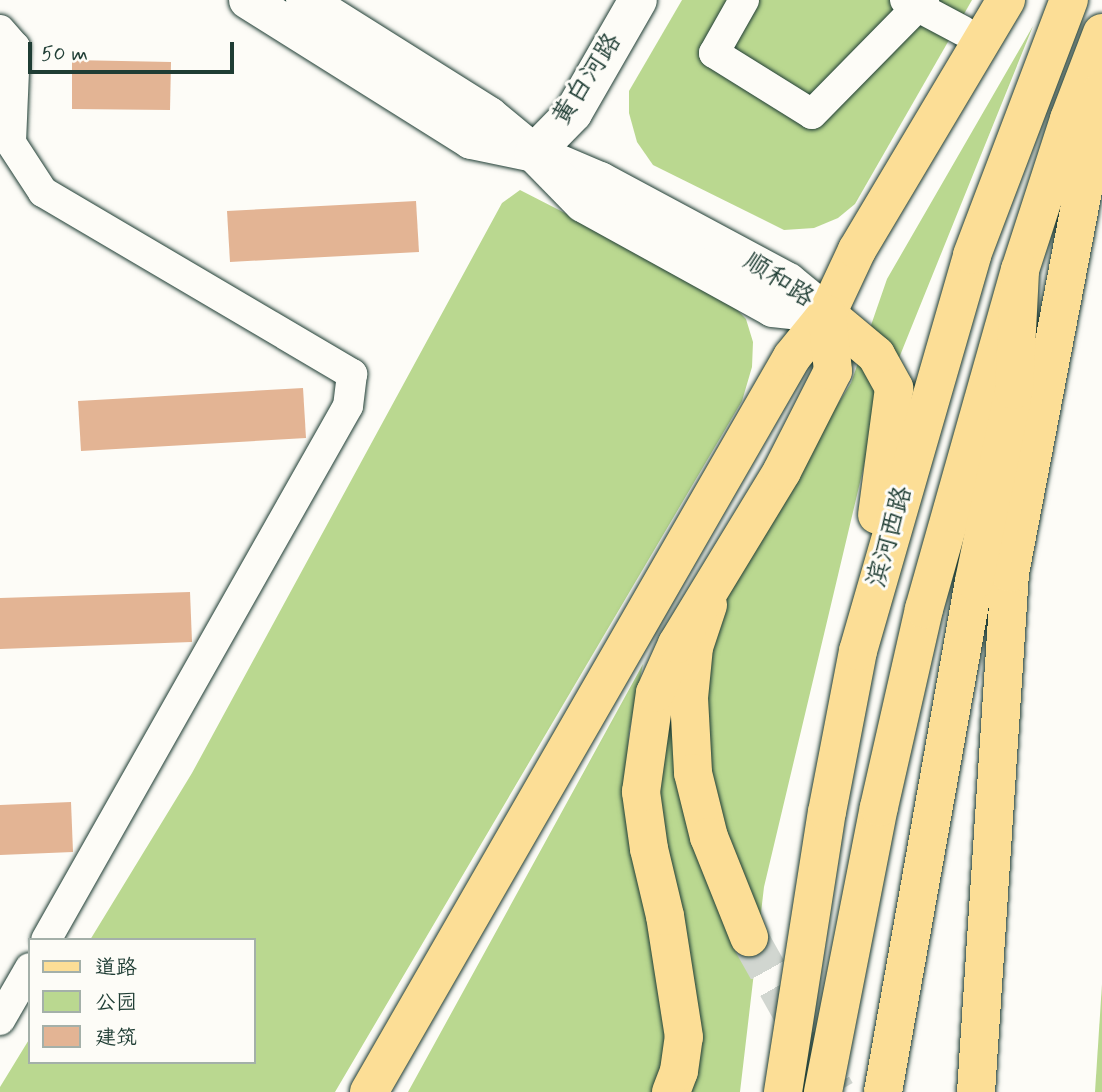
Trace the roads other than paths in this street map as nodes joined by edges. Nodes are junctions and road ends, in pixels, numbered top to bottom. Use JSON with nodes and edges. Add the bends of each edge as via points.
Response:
{"nodes":[{"id":1,"x":248,"y":0,"type":"edge"},
{"id":2,"x":305,"y":0,"type":"edge"},
{"id":3,"x":616,"y":0,"type":"edge"},
{"id":4,"x":638,"y":0,"type":"edge"},
{"id":5,"x":744,"y":0,"type":"edge"},
{"id":6,"x":1006,"y":0,"type":"edge"},
{"id":7,"x":1069,"y":0,"type":"edge"},
{"id":8,"x":916,"y":3,"type":"edge"},
{"id":9,"x":0,"y":30,"type":"edge"},
{"id":10,"x":963,"y":31,"type":"dead end"},
{"id":11,"x":1102,"y":33,"type":"edge"},
{"id":12,"x":1102,"y":90,"type":"edge"},
{"id":13,"x":534,"y":153,"type":"junction"},
{"id":14,"x":1020,"y":270,"type":"junction"},
{"id":15,"x":827,"y":314,"type":"junction"},
{"id":16,"x":717,"y":577,"type":"junction"},
{"id":17,"x":859,"y":651,"type":"junction"},
{"id":18,"x":749,"y":937,"type":"tunnel mouth"},
{"id":19,"x":47,"y":938,"type":"edge"},
{"id":20,"x":28,"y":971,"type":"edge"},
{"id":21,"x":0,"y":1020,"type":"edge"},
{"id":22,"x":675,"y":1082,"type":"edge"},
{"id":23,"x":369,"y":1092,"type":"edge"},
{"id":24,"x":783,"y":1092,"type":"edge"},
{"id":25,"x":823,"y":1092,"type":"edge"},
{"id":26,"x":883,"y":1092,"type":"edge"},
{"id":27,"x":976,"y":1092,"type":"edge"}],
"edges":[{"from":1,"to":13,"type":"street","via":[[471,140]]},
{"from":2,"to":13,"type":"street","name":"顺和路","via":[[489,116]]},
{"from":3,"to":13,"type":"street","name":"黄白河路","via":[[556,104]]},
{"from":4,"to":13,"type":"street","name":"黄白河路","via":[[573,113]]},
{"from":5,"to":8,"type":"street","via":[[714,53],[812,114]]},
{"from":6,"to":15,"type":"main road","via":[[857,250]]},
{"from":7,"to":17,"type":"main road","name":"滨河西路","via":[[972,255]]},
{"from":8,"to":10,"type":"street"},
{"from":9,"to":19,"type":"street","via":[[15,47],[11,144],[43,191],[352,374],[348,406]]},
{"from":11,"to":14,"type":"main road","name":"滨河西路"},
{"from":12,"to":27,"type":"main road","via":[[1010,573]]},
{"from":13,"to":15,"type":"street","name":"顺和路","via":[[583,203],[773,308]]},
{"from":14,"to":25,"type":"main road","name":"滨河西路","via":[[924,609],[879,807]]},
{"from":14,"to":26,"type":"main road","via":[[1014,390],[974,581]]},
{"from":15,"to":16,"type":"main road","via":[[832,371],[782,471]]},
{"from":15,"to":17,"type":"main road","via":[[876,355],[894,388]]},
{"from":15,"to":23,"type":"main road","via":[[792,357]]},
{"from":16,"to":18,"type":"main road","via":[[694,647],[689,698],[693,773],[709,837]]},
{"from":16,"to":22,"type":"main road","via":[[677,643],[655,693],[641,792],[684,1037]]},
{"from":17,"to":24,"type":"main road","name":"滨河西路","via":[[827,812]]},
{"from":20,"to":21,"type":"street"}]}
